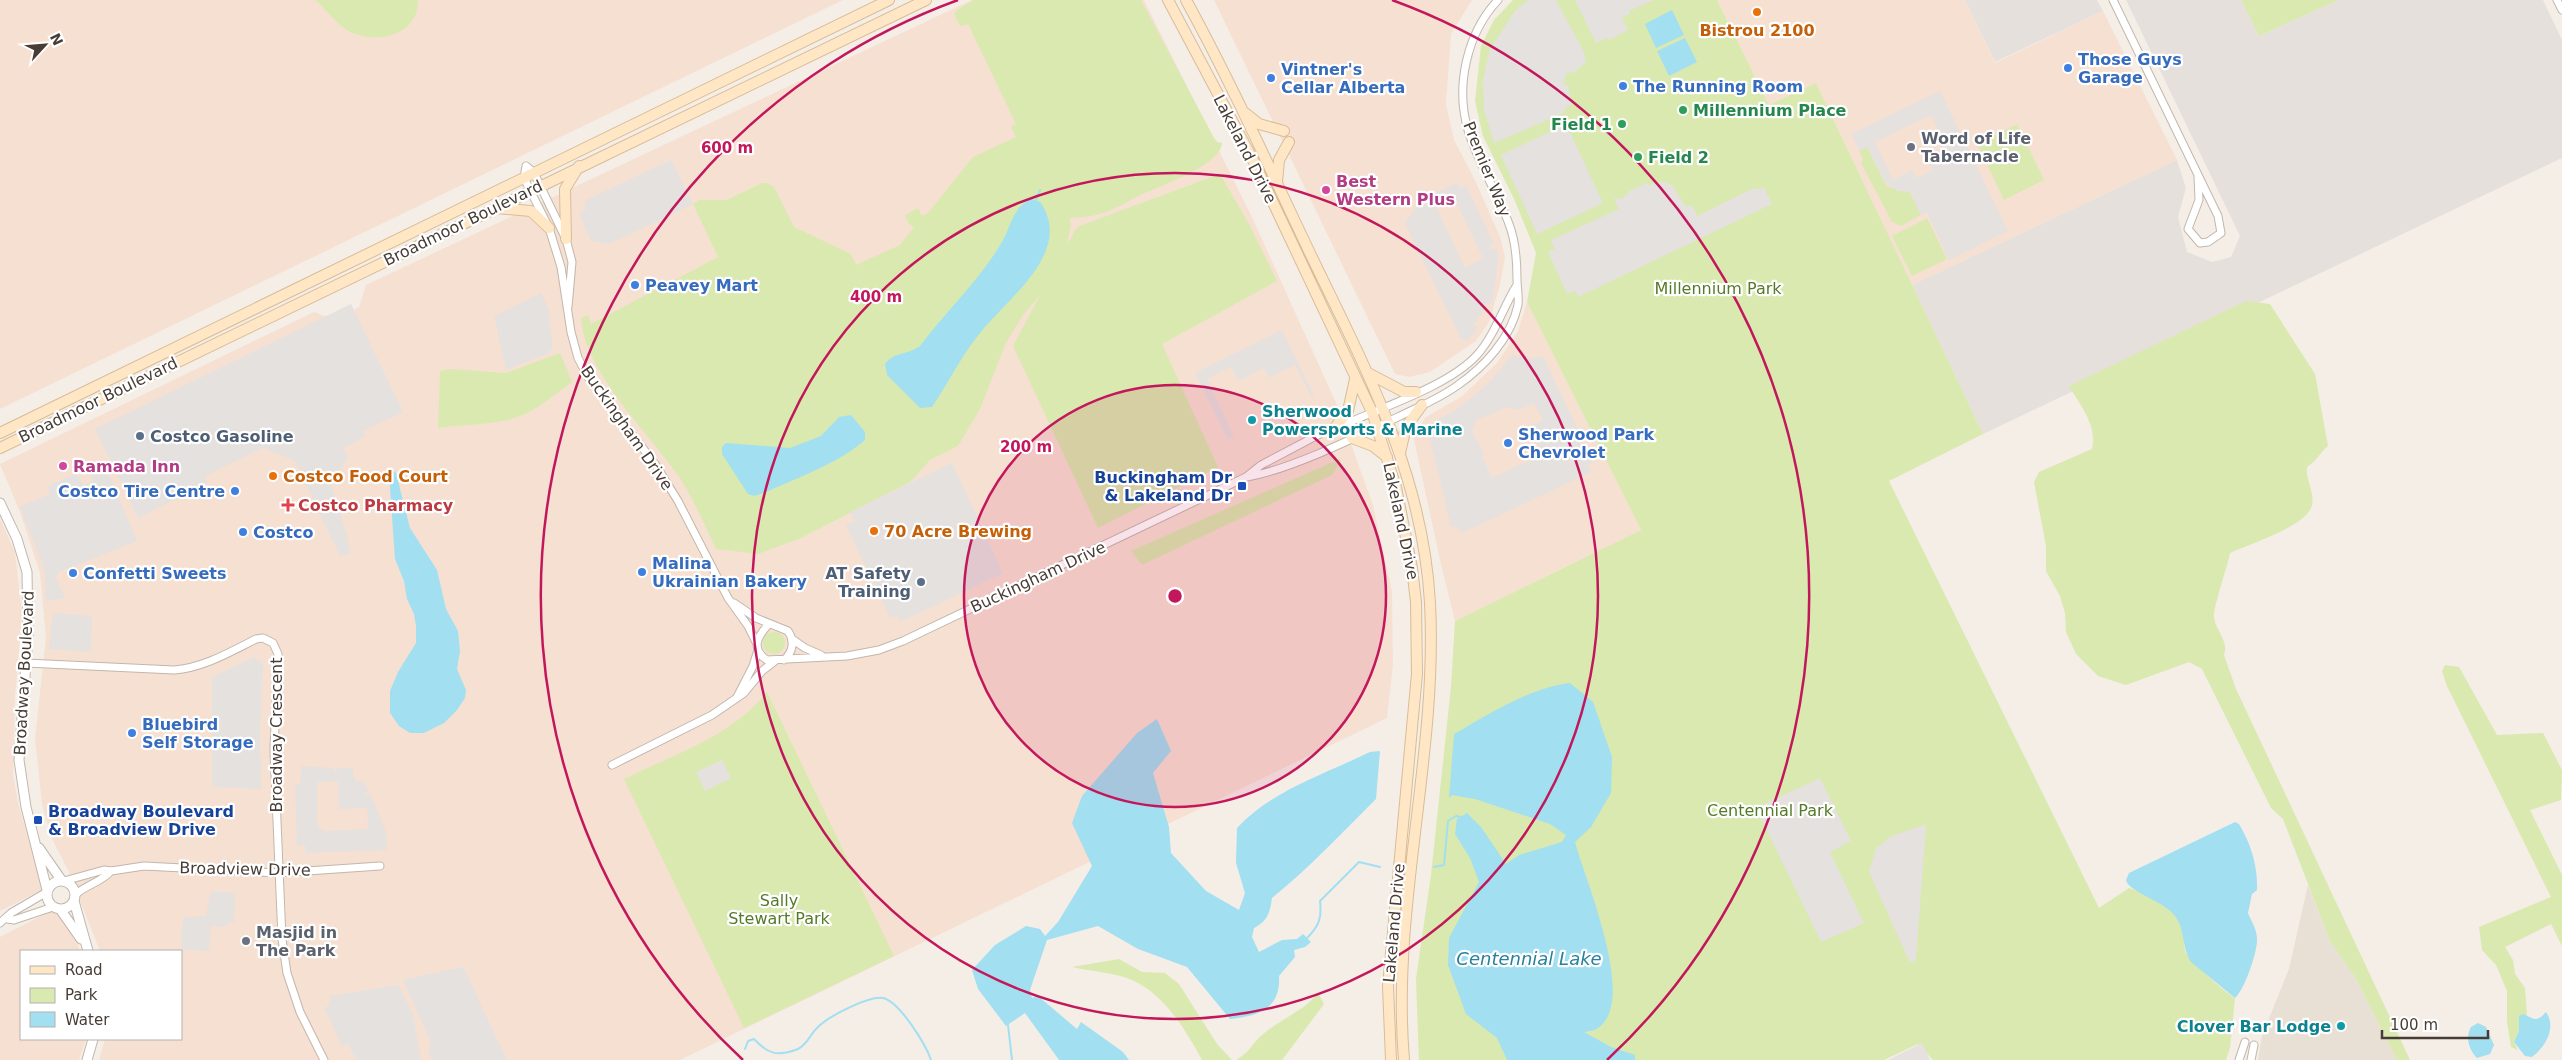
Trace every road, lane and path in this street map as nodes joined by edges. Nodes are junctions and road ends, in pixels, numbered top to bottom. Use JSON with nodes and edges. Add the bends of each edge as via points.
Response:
{"nodes":[{"id":1,"x":890,"y":0,"type":"edge"},
{"id":2,"x":926,"y":0,"type":"edge"},
{"id":3,"x":1166,"y":0,"type":"edge"},
{"id":4,"x":1186,"y":0,"type":"edge"},
{"id":5,"x":1498,"y":0,"type":"edge"},
{"id":6,"x":2112,"y":0,"type":"edge"},
{"id":7,"x":2557,"y":0,"type":"edge"},
{"id":8,"x":2562,"y":10,"type":"edge"},
{"id":9,"x":1244,"y":112,"type":"junction"},
{"id":10,"x":1284,"y":131,"type":"dead end"},
{"id":11,"x":1289,"y":142,"type":"dead end"},
{"id":12,"x":580,"y":166,"type":"junction"},
{"id":13,"x":534,"y":173,"type":"junction"},
{"id":14,"x":2198,"y":176,"type":"junction"},
{"id":15,"x":524,"y":178,"type":"junction"},
{"id":16,"x":1277,"y":183,"type":"junction"},
{"id":17,"x":540,"y":185,"type":"junction"},
{"id":18,"x":529,"y":190,"type":"junction"},
{"id":19,"x":494,"y":208,"type":"junction"},
{"id":20,"x":549,"y":228,"type":"junction"},
{"id":21,"x":566,"y":239,"type":"junction"},
{"id":22,"x":1517,"y":285,"type":"junction"},
{"id":23,"x":568,"y":307,"type":"junction"},
{"id":24,"x":1368,"y":373,"type":"junction"},
{"id":25,"x":1355,"y":378,"type":"junction"},
{"id":26,"x":1416,"y":392,"type":"junction"},
{"id":27,"x":1422,"y":405,"type":"junction"},
{"id":28,"x":1383,"y":407,"type":"junction"},
{"id":29,"x":1372,"y":412,"type":"junction"},
{"id":30,"x":1389,"y":421,"type":"junction"},
{"id":31,"x":1337,"y":425,"type":"junction"},
{"id":32,"x":1378,"y":426,"type":"junction"},
{"id":33,"x":2,"y":430,"type":"edge"},
{"id":34,"x":1352,"y":438,"type":"junction"},
{"id":35,"x":0,"y":448,"type":"edge"},
{"id":36,"x":1400,"y":454,"type":"junction"},
{"id":37,"x":1388,"y":458,"type":"junction"},
{"id":38,"x":1246,"y":477,"type":"junction"},
{"id":39,"x":0,"y":503,"type":"edge"},
{"id":40,"x":728,"y":598,"type":"junction"},
{"id":41,"x":768,"y":624,"type":"junction"},
{"id":42,"x":792,"y":638,"type":"junction"},
{"id":43,"x":756,"y":642,"type":"junction"},
{"id":44,"x":758,"y":650,"type":"junction"},
{"id":45,"x":824,"y":656,"type":"junction"},
{"id":46,"x":784,"y":660,"type":"junction"},
{"id":47,"x":775,"y":661,"type":"junction"},
{"id":48,"x":26,"y":663,"type":"junction"},
{"id":49,"x":737,"y":697,"type":"junction"},
{"id":50,"x":612,"y":765,"type":"dead end"},
{"id":51,"x":37,"y":846,"type":"junction"},
{"id":52,"x":380,"y":866,"type":"dead end"},
{"id":53,"x":111,"y":871,"type":"junction"},
{"id":54,"x":278,"y":873,"type":"junction"},
{"id":55,"x":63,"y":881,"type":"junction"},
{"id":56,"x":47,"y":891,"type":"junction"},
{"id":57,"x":74,"y":898,"type":"junction"},
{"id":58,"x":56,"y":908,"type":"junction"},
{"id":59,"x":3,"y":921,"type":"edge"},
{"id":60,"x":86,"y":948,"type":"edge"},
{"id":61,"x":93,"y":1040,"type":"edge"},
{"id":62,"x":2245,"y":1042,"type":"dead end"},
{"id":63,"x":2254,"y":1045,"type":"dead end"},
{"id":64,"x":87,"y":1060,"type":"edge"},
{"id":65,"x":324,"y":1060,"type":"edge"},
{"id":66,"x":1391,"y":1060,"type":"edge"},
{"id":67,"x":1404,"y":1060,"type":"edge"},
{"id":68,"x":2239,"y":1060,"type":"edge"},
{"id":69,"x":2251,"y":1060,"type":"edge"}],
"edges":[{"from":1,"to":13,"type":"main road","name":"Broadmoor Boulevard"},
{"from":2,"to":12,"type":"main road","name":"Broadmoor Boulevard"},
{"from":3,"to":25,"type":"main road","name":"Lakeland Drive","via":[[1252,158]]},
{"from":4,"to":9,"type":"main road","name":"Lakeland Drive"},
{"from":5,"to":22,"type":"street","name":"Premier Way","via":[[1482,23],[1467,55],[1464,102],[1468,131],[1509,224],[1517,252]]},
{"from":6,"to":14,"type":"street"},
{"from":7,"to":8,"type":"street"},
{"from":9,"to":10,"type":"main road","via":[[1259,124]]},
{"from":9,"to":16,"type":"main road","name":"Lakeland Drive"},
{"from":11,"to":16,"type":"main road","via":[[1279,160]]},
{"from":12,"to":17,"type":"main road","name":"Broadmoor Boulevard"},
{"from":12,"to":21,"type":"main road","via":[[565,189]]},
{"from":13,"to":15,"type":"main road","name":"Broadmoor Boulevard"},
{"from":13,"to":17,"type":"street","name":"Buckingham Drive"},
{"from":14,"to":14,"type":"street","via":[[2199,200],[2188,229],[2200,243],[2208,242],[2221,233]]},
{"from":15,"to":18,"type":"street","name":"Buckingham Drive"},
{"from":15,"to":33,"type":"main road","name":"Broadmoor Boulevard"},
{"from":16,"to":24,"type":"main road","name":"Lakeland Drive"},
{"from":17,"to":18,"type":"main road","name":"Broadmoor Boulevard"},
{"from":17,"to":21,"type":"street","name":"Buckingham Drive"},
{"from":18,"to":19,"type":"main road","name":"Broadmoor Boulevard"},
{"from":18,"to":20,"type":"street","name":"Buckingham Drive"},
{"from":19,"to":20,"type":"main road","via":[[531,211]]},
{"from":19,"to":35,"type":"main road","name":"Broadmoor Boulevard"},
{"from":20,"to":23,"type":"street","name":"Buckingham Drive","via":[[561,267]]},
{"from":21,"to":23,"type":"street","name":"Buckingham Drive","via":[[572,262]]},
{"from":22,"to":26,"type":"street","via":[[1477,355],[1451,375]]},
{"from":22,"to":27,"type":"street","name":"Premier Way","via":[[1518,304],[1508,332],[1483,363],[1458,385]]},
{"from":23,"to":40,"type":"street","name":"Buckingham Drive","via":[[574,344],[588,377],[674,493]]},
{"from":24,"to":26,"type":"main road","via":[[1396,389]]},
{"from":24,"to":28,"type":"main road","name":"Lakeland Drive"},
{"from":25,"to":29,"type":"main road","name":"Lakeland Drive"},
{"from":25,"to":31,"type":"main road","via":[[1348,411]]},
{"from":26,"to":28,"type":"street"},
{"from":27,"to":30,"type":"street","name":"Premier Way"},
{"from":27,"to":36,"type":"main road","via":[[1406,427]]},
{"from":28,"to":29,"type":"street"},
{"from":28,"to":30,"type":"main road","name":"Lakeland Drive"},
{"from":29,"to":31,"type":"street","name":"Buckingham Drive"},
{"from":29,"to":32,"type":"main road","name":"Lakeland Drive"},
{"from":30,"to":32,"type":"street","name":"Premier Way"},
{"from":30,"to":36,"type":"main road","name":"Lakeland Drive"},
{"from":31,"to":38,"type":"street","name":"Buckingham Drive","via":[[1261,464]]},
{"from":32,"to":34,"type":"street","name":"Buckingham Drive"},
{"from":32,"to":37,"type":"main road","name":"Lakeland Drive"},
{"from":34,"to":37,"type":"main road","via":[[1374,446]]},
{"from":34,"to":38,"type":"street","name":"Buckingham Drive","via":[[1265,474]]},
{"from":36,"to":67,"type":"main road","name":"Lakeland Drive","via":[[1415,506],[1425,563],[1431,646],[1428,716],[1404,958]]},
{"from":37,"to":66,"type":"main road","name":"Lakeland Drive","via":[[1412,568],[1416,630],[1414,726],[1388,986]]},
{"from":38,"to":45,"type":"street","name":"Buckingham Drive","via":[[903,641],[856,655]]},
{"from":39,"to":48,"type":"street","name":"Broadway Boulevard","via":[[17,539],[27,572]]},
{"from":40,"to":41,"type":"street","name":"Buckingham Drive"},
{"from":40,"to":43,"type":"street","name":"Buckingham Drive"},
{"from":41,"to":42,"type":"street","via":[[783,627]]},
{"from":41,"to":43,"type":"street"},
{"from":42,"to":45,"type":"street","name":"Buckingham Drive","via":[[804,648]]},
{"from":42,"to":46,"type":"street","via":[[790,652]]},
{"from":43,"to":44,"type":"street"},
{"from":44,"to":47,"type":"street","via":[[764,659]]},
{"from":44,"to":49,"type":"street"},
{"from":45,"to":46,"type":"street","name":"Buckingham Drive"},
{"from":46,"to":47,"type":"street"},
{"from":47,"to":49,"type":"street"},
{"from":48,"to":51,"type":"street","name":"Broadway Boulevard","via":[[19,760],[23,793]]},
{"from":48,"to":54,"type":"street","name":"Broadway Crescent","via":[[174,670],[198,666],[256,639],[274,643],[278,654],[274,750]]},
{"from":49,"to":50,"type":"street","via":[[712,715]]},
{"from":51,"to":55,"type":"street","name":"Broadway Boulevard"},
{"from":51,"to":56,"type":"street","name":"Broadway Boulevard"},
{"from":52,"to":54,"type":"street","name":"Broadview Drive"},
{"from":53,"to":54,"type":"street","name":"Broadview Drive","via":[[144,866]]},
{"from":53,"to":55,"type":"street","name":"Broadview Drive"},
{"from":53,"to":57,"type":"street","via":[[86,886]]},
{"from":54,"to":65,"type":"street","via":[[288,973],[300,1012]]},
{"from":55,"to":56,"type":"street","via":[[53,883]]},
{"from":55,"to":57,"type":"street","via":[[73,888]]},
{"from":56,"to":58,"type":"street","via":[[47,899]]},
{"from":56,"to":59,"type":"street"},
{"from":57,"to":58,"type":"street","via":[[69,906]]},
{"from":57,"to":60,"type":"street"},
{"from":58,"to":59,"type":"street"},
{"from":58,"to":60,"type":"street"},
{"from":61,"to":64,"type":"street"},
{"from":62,"to":68,"type":"street"},
{"from":63,"to":69,"type":"street"}]}
